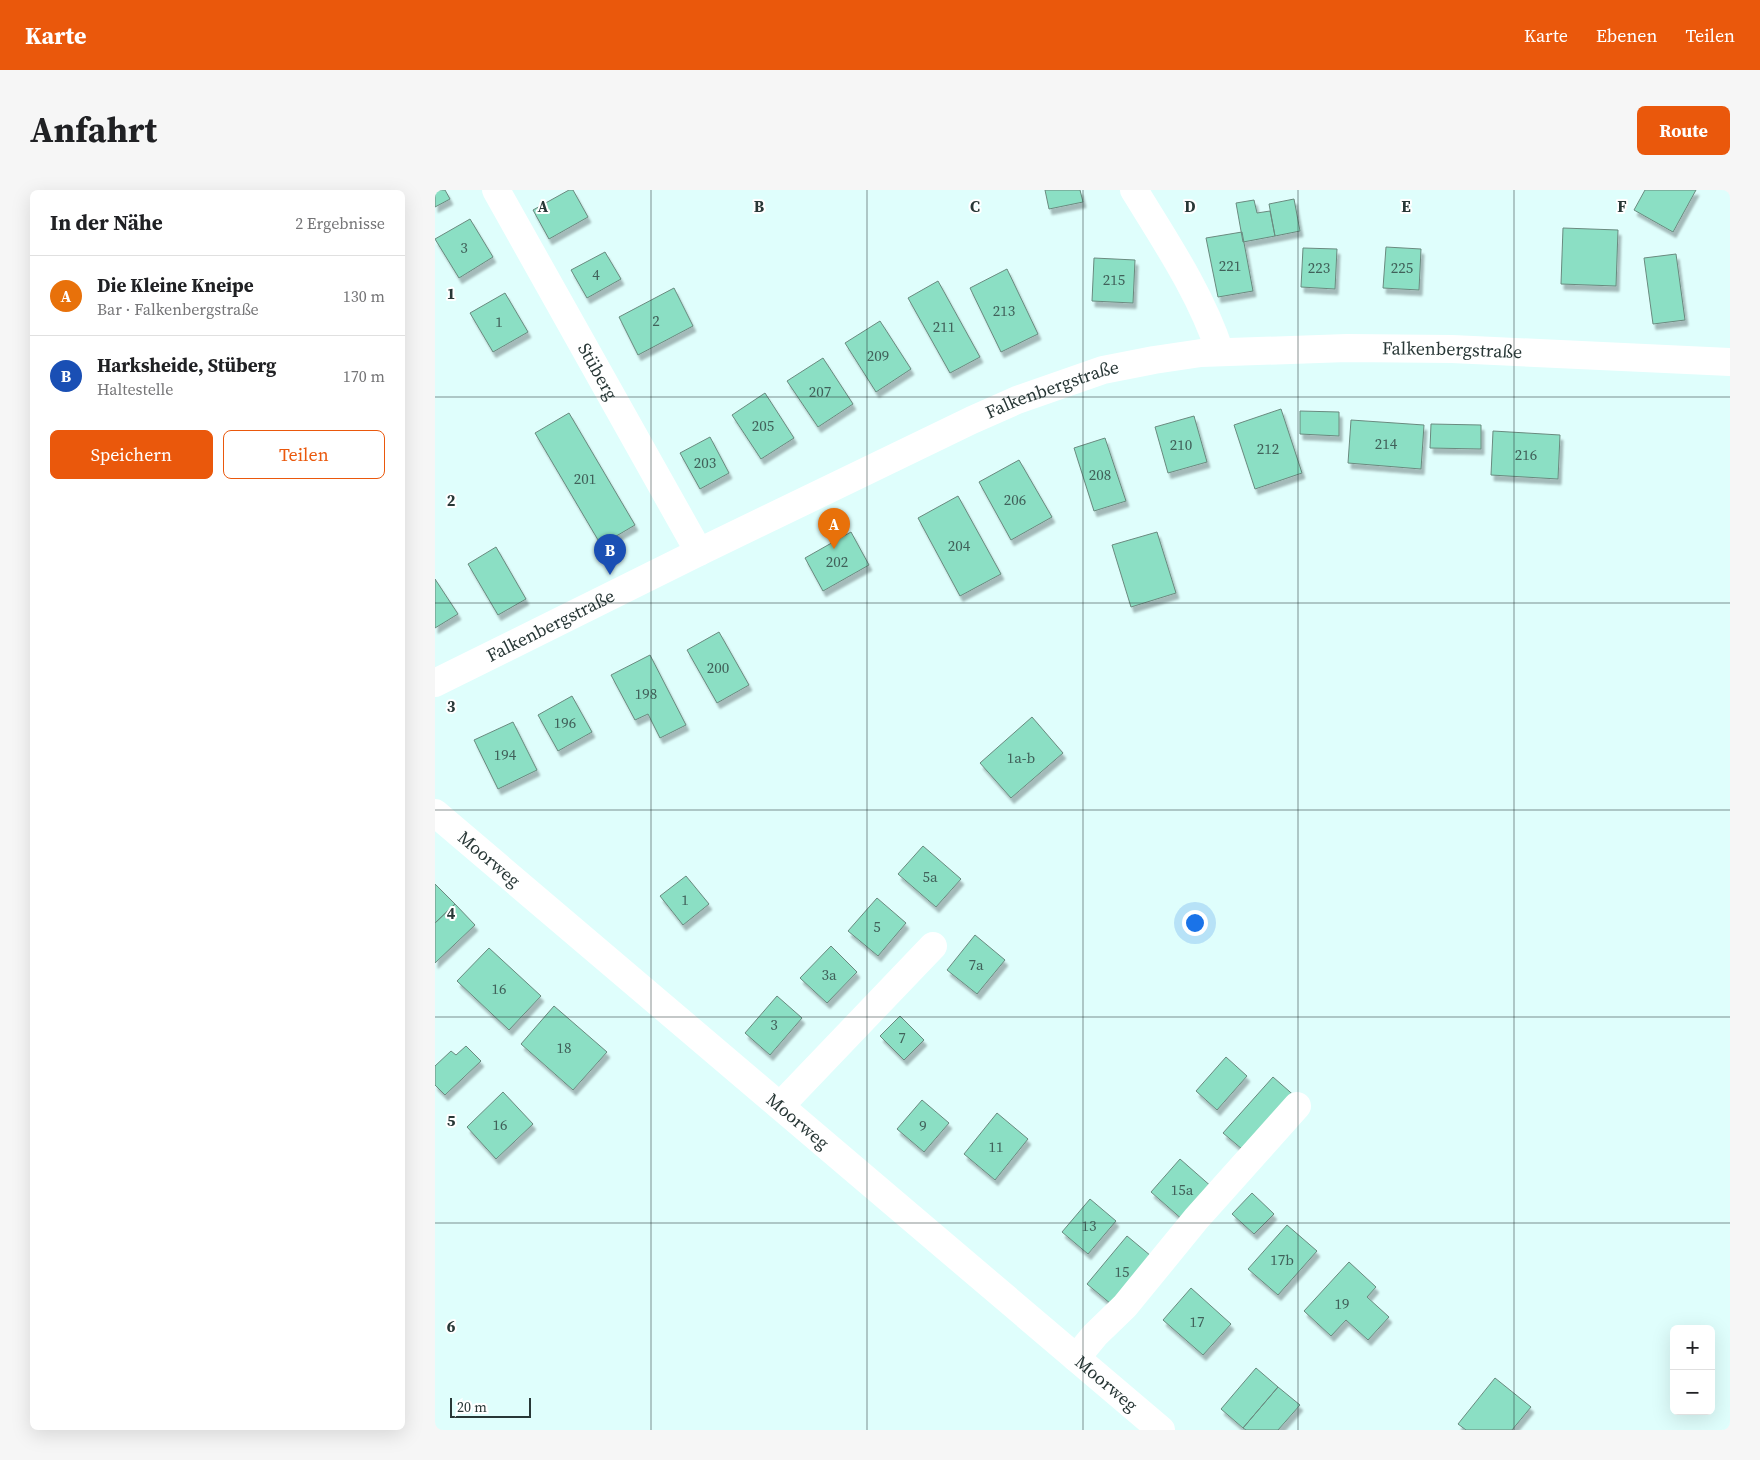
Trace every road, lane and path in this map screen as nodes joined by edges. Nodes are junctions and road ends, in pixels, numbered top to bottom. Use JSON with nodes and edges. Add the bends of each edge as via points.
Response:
{"nodes":[{"id":1,"x":496,"y":190,"type":"edge"},
{"id":2,"x":1134,"y":190,"type":"edge"},
{"id":3,"x":1221,"y":352,"type":"junction"},
{"id":4,"x":1730,"y":362,"type":"edge"},
{"id":5,"x":699,"y":552,"type":"junction"},
{"id":6,"x":435,"y":683,"type":"edge"},
{"id":7,"x":435,"y":813,"type":"edge"},
{"id":8,"x":933,"y":946,"type":"dead end"},
{"id":9,"x":780,"y":1106,"type":"junction"},
{"id":10,"x":1297,"y":1106,"type":"dead end"},
{"id":11,"x":1076,"y":1358,"type":"junction"},
{"id":12,"x":1161,"y":1430,"type":"edge"}],
"edges":[{"from":1,"to":5,"type":"street","name":"Stüberg"},
{"from":2,"to":3,"type":"street","via":[[1190,284]]},
{"from":3,"to":4,"type":"street","name":"Falkenbergstraße","via":[[1452,349]]},
{"from":3,"to":5,"type":"street","name":"Falkenbergstraße","via":[[1103,370],[1017,400]]},
{"from":5,"to":6,"type":"street","name":"Falkenbergstraße"},
{"from":7,"to":9,"type":"street","name":"Moorweg"},
{"from":8,"to":9,"type":"street"},
{"from":9,"to":11,"type":"street","name":"Moorweg"},
{"from":10,"to":11,"type":"street","via":[[1196,1219],[1125,1306]]},
{"from":11,"to":12,"type":"street","name":"Moorweg"}]}
